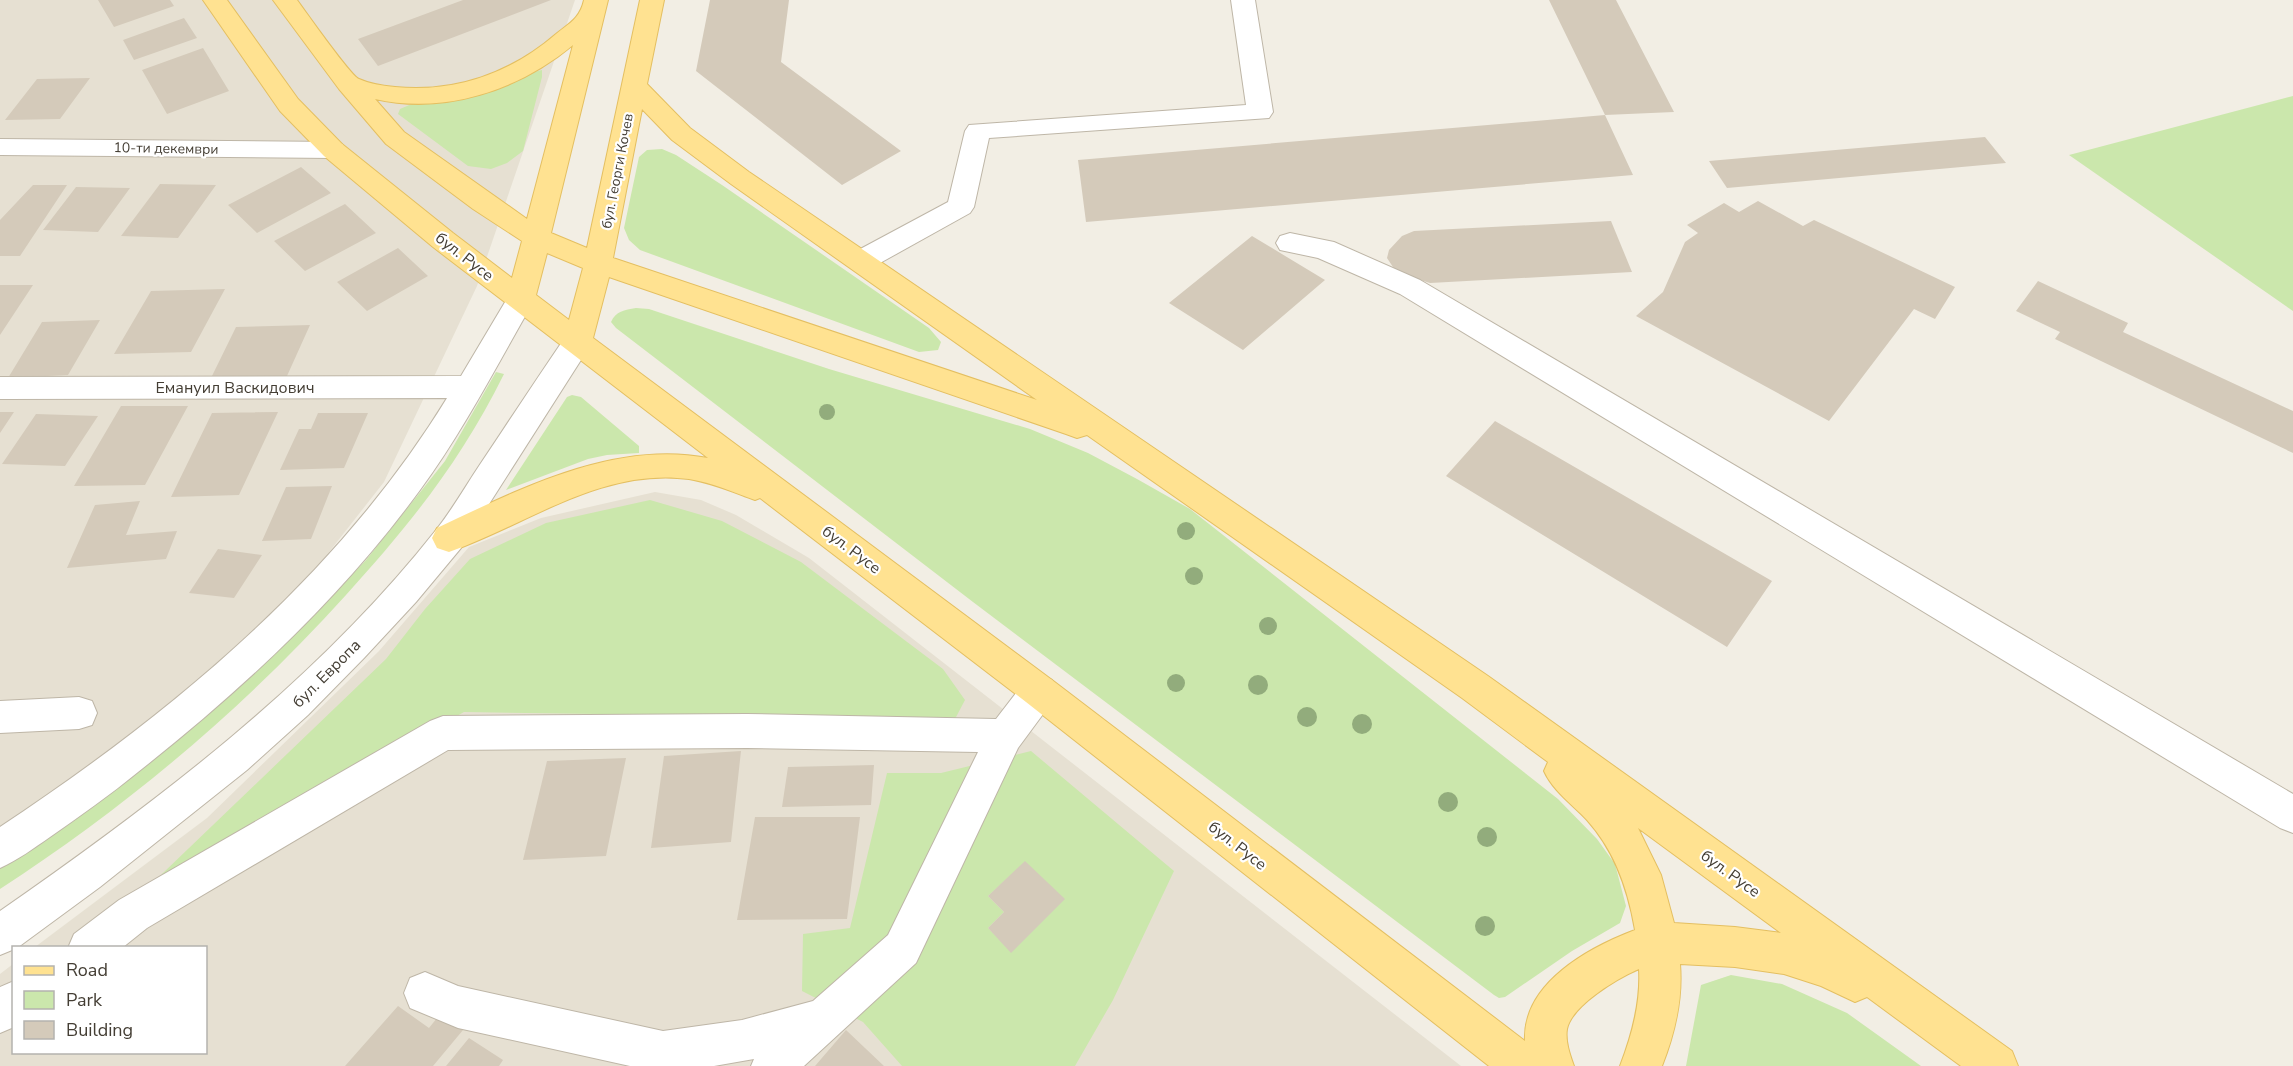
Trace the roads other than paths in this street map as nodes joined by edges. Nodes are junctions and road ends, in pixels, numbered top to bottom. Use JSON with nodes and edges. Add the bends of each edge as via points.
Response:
{"nodes":[{"id":1,"x":215,"y":0,"type":"edge"},
{"id":2,"x":285,"y":0,"type":"edge"},
{"id":3,"x":652,"y":0,"type":"edge"},
{"id":4,"x":1244,"y":0,"type":"edge"},
{"id":5,"x":595,"y":8,"type":"edge"},
{"id":6,"x":348,"y":84,"type":"junction"},
{"id":7,"x":634,"y":85,"type":"junction"},
{"id":8,"x":0,"y":147,"type":"edge"},
{"id":9,"x":333,"y":150,"type":"junction"},
{"id":10,"x":536,"y":237,"type":"junction"},
{"id":11,"x":1290,"y":243,"type":"dead end"},
{"id":12,"x":861,"y":261,"type":"junction"},
{"id":13,"x":598,"y":263,"type":"junction"},
{"id":14,"x":521,"y":299,"type":"junction"},
{"id":15,"x":578,"y":340,"type":"junction"},
{"id":16,"x":469,"y":387,"type":"junction"},
{"id":17,"x":0,"y":388,"type":"edge"},
{"id":18,"x":1138,"y":455,"type":"junction"},
{"id":19,"x":788,"y":501,"type":"junction"},
{"id":20,"x":450,"y":538,"type":"junction"},
{"id":21,"x":1475,"y":687,"type":"junction"},
{"id":22,"x":1039,"y":691,"type":"junction"},
{"id":23,"x":79,"y":713,"type":"dead end"},
{"id":24,"x":0,"y":717,"type":"edge"},
{"id":25,"x":1005,"y":736,"type":"junction"},
{"id":26,"x":2293,"y":815,"type":"edge"},
{"id":27,"x":0,"y":849,"type":"edge"},
{"id":28,"x":0,"y":935,"type":"edge"},
{"id":29,"x":1659,"y":943,"type":"junction"},
{"id":30,"x":91,"y":946,"type":"edge"},
{"id":31,"x":425,"y":993,"type":"dead end"},
{"id":32,"x":824,"y":1019,"type":"junction"},
{"id":33,"x":665,"y":1059,"type":"edge"},
{"id":34,"x":771,"y":1066,"type":"edge"},
{"id":35,"x":1523,"y":1066,"type":"edge"},
{"id":36,"x":1553,"y":1066,"type":"edge"},
{"id":37,"x":1641,"y":1066,"type":"edge"},
{"id":38,"x":1996,"y":1066,"type":"edge"}],
"edges":[{"from":1,"to":9,"type":"main road","name":"бул. Русе","via":[[289,105]]},
{"from":2,"to":6,"type":"main road","name":"бул. Русе"},
{"from":3,"to":7,"type":"main road","name":"бул. Георги Кочев"},
{"from":4,"to":12,"type":"street","via":[[1260,112],[978,131],[960,207]]},
{"from":5,"to":6,"type":"main road","via":[[538,61],[507,77],[431,96],[387,94]]},
{"from":5,"to":10,"type":"main road"},
{"from":6,"to":10,"type":"main road","name":"бул. Русе","via":[[395,138]]},
{"from":7,"to":12,"type":"main road","name":"бул. Русе","via":[[681,134]]},
{"from":7,"to":13,"type":"main road","name":"бул. Георги Кочев"},
{"from":8,"to":9,"type":"street","name":"10-ти декември"},
{"from":9,"to":14,"type":"main road","name":"бул. Русе"},
{"from":10,"to":13,"type":"main road","name":"бул. Русе"},
{"from":10,"to":14,"type":"main road"},
{"from":11,"to":26,"type":"street","via":[[1324,249],[1410,287]]},
{"from":12,"to":18,"type":"main road","name":"бул. Русе"},
{"from":13,"to":15,"type":"main road","name":"бул. Георги Кочев"},
{"from":13,"to":18,"type":"main road","name":"бул. Русе","via":[[1075,425]]},
{"from":14,"to":15,"type":"main road","name":"бул. Русе"},
{"from":14,"to":16,"type":"street"},
{"from":15,"to":19,"type":"main road","name":"бул. Русе"},
{"from":15,"to":20,"type":"street","name":"бул. Европа"},
{"from":16,"to":17,"type":"street","name":"Емануил Васкидович"},
{"from":16,"to":27,"type":"street","via":[[396,498],[284,623],[117,766]]},
{"from":18,"to":21,"type":"main road","name":"бул. Русе"},
{"from":19,"to":20,"type":"main road","via":[[720,473],[681,467],[646,468],[602,475],[538,497]]},
{"from":19,"to":22,"type":"main road","name":"бул. Русе"},
{"from":20,"to":28,"type":"street","name":"бул. Европа","via":[[375,624],[234,758],[86,874]]},
{"from":21,"to":29,"type":"main road","via":[[1611,820],[1639,873]]},
{"from":21,"to":38,"type":"main road","name":"бул. Русе"},
{"from":22,"to":25,"type":"street"},
{"from":22,"to":35,"type":"main road","name":"бул. Русе"},
{"from":23,"to":24,"type":"street"},
{"from":25,"to":30,"type":"street","via":[[747,731],[443,733],[133,914]]},
{"from":25,"to":32,"type":"street","via":[[902,949]]},
{"from":29,"to":36,"type":"main road","via":[[1623,955],[1592,973],[1562,998],[1546,1027]]},
{"from":29,"to":37,"type":"main road","via":[[1660,996],[1653,1034]]},
{"from":29,"to":38,"type":"main road","via":[[1755,947],[1817,963],[1846,976]]},
{"from":31,"to":33,"type":"street","via":[[458,1007]]},
{"from":32,"to":33,"type":"street"},
{"from":32,"to":34,"type":"street"}]}
